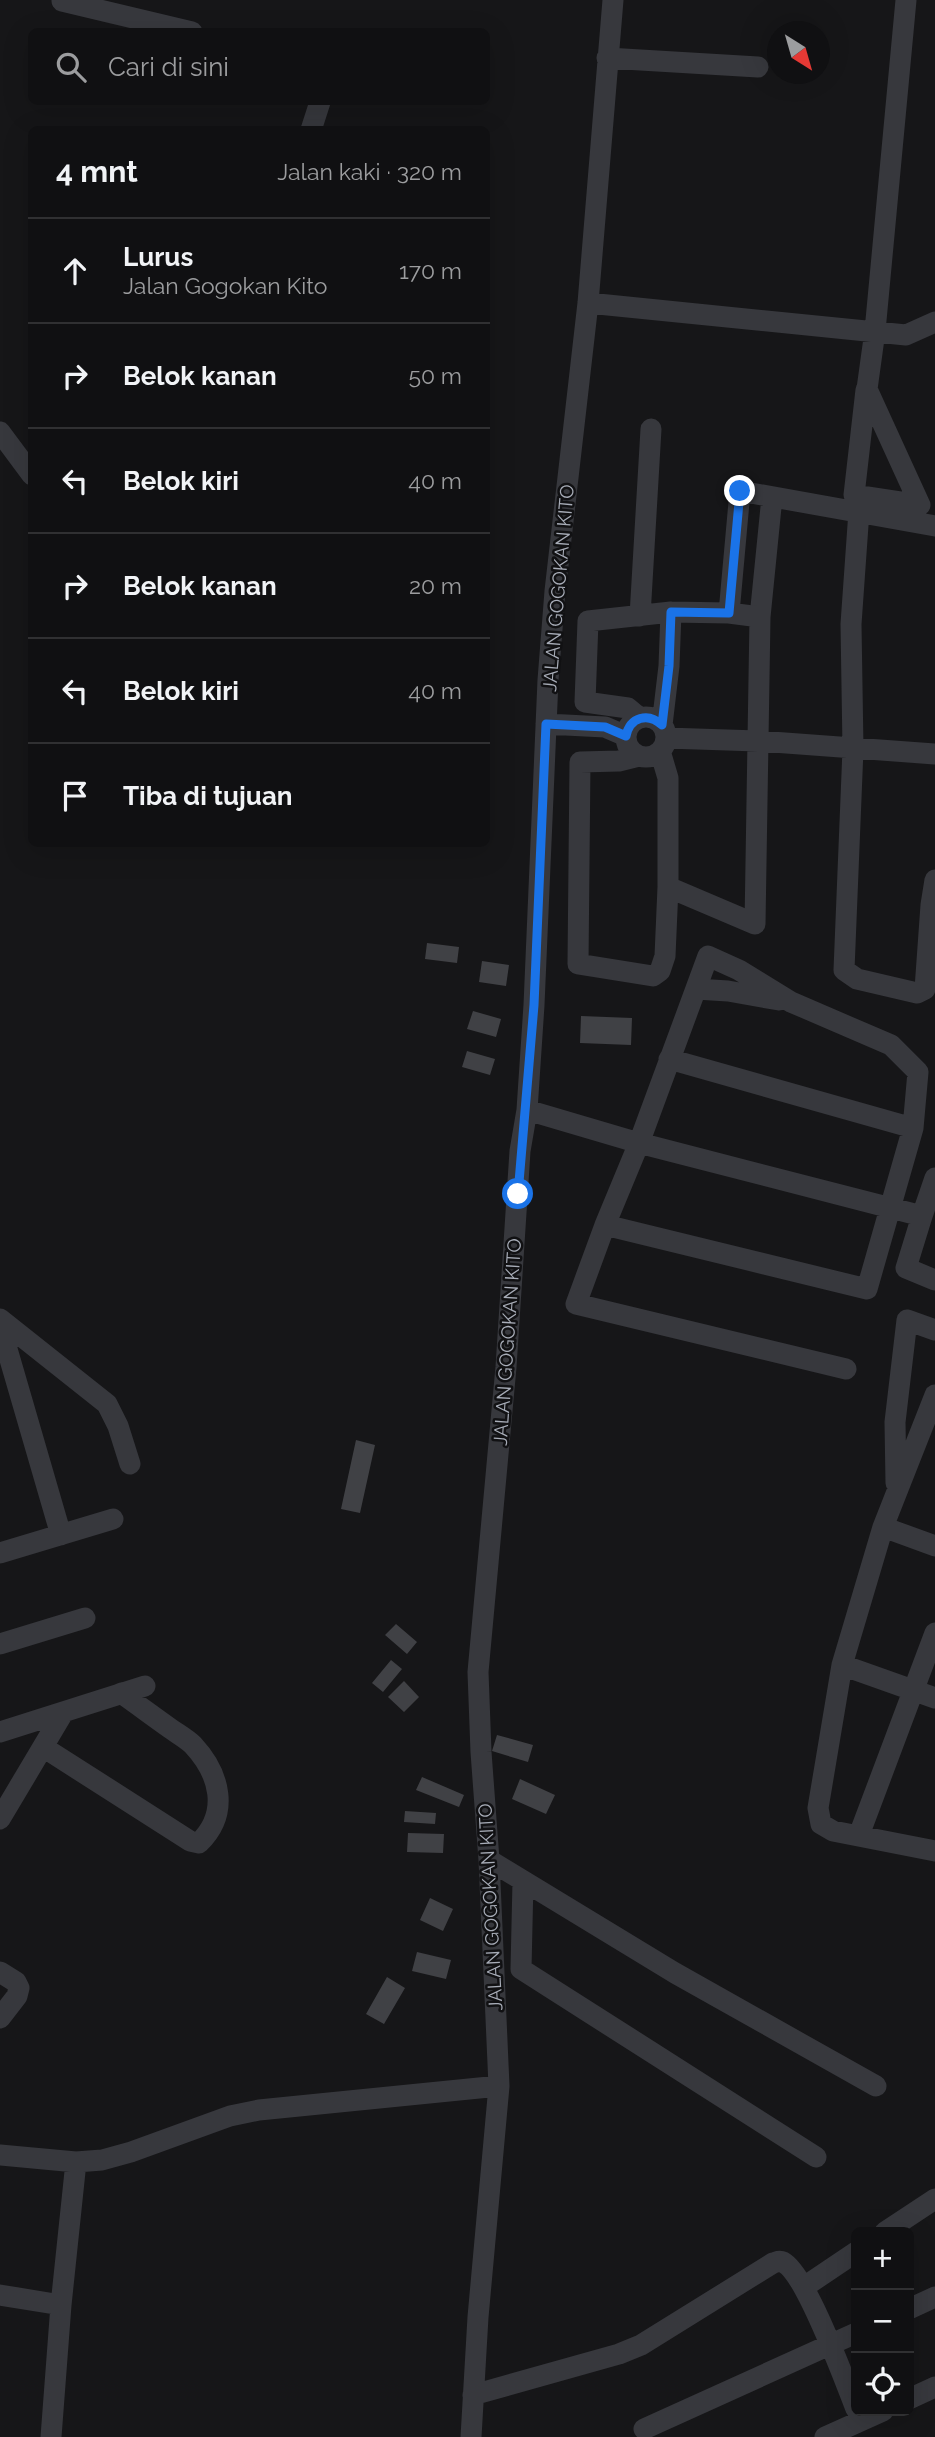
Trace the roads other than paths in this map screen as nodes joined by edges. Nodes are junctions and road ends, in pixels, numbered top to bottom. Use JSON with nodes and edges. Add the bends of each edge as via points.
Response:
{"nodes":[{"id":1,"x":612,"y":0,"type":"edge"},
{"id":2,"x":906,"y":0,"type":"edge"},
{"id":3,"x":62,"y":1,"type":"edge"},
{"id":4,"x":175,"y":28,"type":"edge"},
{"id":5,"x":607,"y":58,"type":"junction"},
{"id":6,"x":758,"y":67,"type":"dead end"},
{"id":7,"x":319,"y":105,"type":"edge"},
{"id":8,"x":312,"y":126,"type":"edge"},
{"id":9,"x":588,"y":303,"type":"junction"},
{"id":10,"x":935,"y":321,"type":"edge"},
{"id":11,"x":875,"y":331,"type":"junction"},
{"id":12,"x":867,"y":389,"type":"junction"},
{"id":13,"x":651,"y":429,"type":"dead end"},
{"id":14,"x":0,"y":432,"type":"edge"},
{"id":15,"x":28,"y":470,"type":"edge"},
{"id":16,"x":772,"y":497,"type":"junction"},
{"id":17,"x":859,"y":511,"type":"junction"},
{"id":18,"x":935,"y":526,"type":"edge"},
{"id":19,"x":671,"y":612,"type":"junction"},
{"id":20,"x":729,"y":613,"type":"junction"},
{"id":21,"x":640,"y":616,"type":"junction"},
{"id":22,"x":760,"y":617,"type":"junction"},
{"id":23,"x":640,"y":718,"type":"junction"},
{"id":24,"x":546,"y":724,"type":"junction"},
{"id":25,"x":626,"y":736,"type":"junction"},
{"id":26,"x":758,"y":741,"type":"junction"},
{"id":27,"x":657,"y":742,"type":"junction"},
{"id":28,"x":853,"y":749,"type":"junction"},
{"id":29,"x":935,"y":754,"type":"edge"},
{"id":30,"x":935,"y":880,"type":"edge"},
{"id":31,"x":668,"y":887,"type":"junction"},
{"id":32,"x":933,"y":905,"type":"edge"},
{"id":33,"x":696,"y":989,"type":"junction"},
{"id":34,"x":791,"y":1002,"type":"junction"},
{"id":35,"x":669,"y":1059,"type":"junction"},
{"id":36,"x":527,"y":1110,"type":"junction"},
{"id":37,"x":913,"y":1128,"type":"junction"},
{"id":38,"x":639,"y":1143,"type":"junction"},
{"id":39,"x":934,"y":1186,"type":"edge"},
{"id":40,"x":891,"y":1209,"type":"junction"},
{"id":41,"x":922,"y":1216,"type":"junction"},
{"id":42,"x":605,"y":1225,"type":"junction"},
{"id":43,"x":935,"y":1279,"type":"edge"},
{"id":44,"x":0,"y":1319,"type":"edge"},
{"id":45,"x":0,"y":1325,"type":"edge"},
{"id":46,"x":935,"y":1330,"type":"edge"},
{"id":47,"x":846,"y":1369,"type":"dead end"},
{"id":48,"x":935,"y":1395,"type":"edge"},
{"id":49,"x":130,"y":1464,"type":"dead end"},
{"id":50,"x":896,"y":1492,"type":"junction"},
{"id":51,"x":113,"y":1519,"type":"dead end"},
{"id":52,"x":883,"y":1527,"type":"junction"},
{"id":53,"x":61,"y":1535,"type":"junction"},
{"id":54,"x":935,"y":1546,"type":"edge"},
{"id":55,"x":0,"y":1553,"type":"edge"},
{"id":56,"x":85,"y":1618,"type":"dead end"},
{"id":57,"x":935,"y":1633,"type":"edge"},
{"id":58,"x":0,"y":1644,"type":"edge"},
{"id":59,"x":842,"y":1665,"type":"junction"},
{"id":60,"x":145,"y":1686,"type":"dead end"},
{"id":61,"x":914,"y":1690,"type":"junction"},
{"id":62,"x":121,"y":1693,"type":"junction"},
{"id":63,"x":935,"y":1698,"type":"edge"},
{"id":64,"x":63,"y":1713,"type":"junction"},
{"id":65,"x":0,"y":1732,"type":"edge"},
{"id":66,"x":43,"y":1747,"type":"junction"},
{"id":67,"x":0,"y":1819,"type":"edge"},
{"id":68,"x":859,"y":1835,"type":"junction"},
{"id":69,"x":935,"y":1852,"type":"edge"},
{"id":70,"x":489,"y":1860,"type":"junction"},
{"id":71,"x":523,"y":1881,"type":"junction"},
{"id":72,"x":0,"y":1972,"type":"edge"},
{"id":73,"x":0,"y":2018,"type":"edge"},
{"id":74,"x":499,"y":2086,"type":"junction"},
{"id":75,"x":876,"y":2086,"type":"dead end"},
{"id":76,"x":0,"y":2155,"type":"edge"},
{"id":77,"x":816,"y":2157,"type":"dead end"},
{"id":78,"x":76,"y":2162,"type":"junction"},
{"id":79,"x":935,"y":2199,"type":"edge"},
{"id":80,"x":893,"y":2227,"type":"edge"},
{"id":81,"x":851,"y":2255,"type":"edge"},
{"id":82,"x":804,"y":2287,"type":"junction"},
{"id":83,"x":0,"y":2295,"type":"edge"},
{"id":84,"x":935,"y":2297,"type":"edge"},
{"id":85,"x":61,"y":2305,"type":"junction"},
{"id":86,"x":914,"y":2307,"type":"edge"},
{"id":87,"x":851,"y":2335,"type":"edge"},
{"id":88,"x":830,"y":2345,"type":"junction"},
{"id":89,"x":935,"y":2387,"type":"edge"},
{"id":90,"x":473,"y":2395,"type":"junction"},
{"id":91,"x":914,"y":2397,"type":"edge"},
{"id":92,"x":861,"y":2419,"type":"edge"},
{"id":93,"x":644,"y":2429,"type":"dead end"},
{"id":94,"x":51,"y":2437,"type":"edge"},
{"id":95,"x":471,"y":2437,"type":"edge"},
{"id":96,"x":825,"y":2437,"type":"edge"}],
"edges":[{"from":1,"to":5,"type":"street","name":"JALAN GOGOKAN KITO"},
{"from":2,"to":11,"type":"street"},
{"from":3,"to":4,"type":"street"},
{"from":5,"to":6,"type":"street"},
{"from":5,"to":9,"type":"street","name":"JALAN GOGOKAN KITO"},
{"from":7,"to":8,"type":"street"},
{"from":9,"to":11,"type":"street"},
{"from":9,"to":24,"type":"street","name":"JALAN GOGOKAN KITO","via":[[555,591]]},
{"from":10,"to":11,"type":"street","via":[[906,335]]},
{"from":11,"to":12,"type":"street"},
{"from":12,"to":12,"type":"street","via":[[854,495],[920,505],[909,482]]},
{"from":13,"to":21,"type":"street"},
{"from":14,"to":15,"type":"street"},
{"from":16,"to":17,"type":"street"},
{"from":16,"to":20,"type":"street","via":[[740,491]]},
{"from":16,"to":22,"type":"street"},
{"from":17,"to":18,"type":"street"},
{"from":17,"to":28,"type":"street","via":[[851,624]]},
{"from":19,"to":20,"type":"street"},
{"from":19,"to":21,"type":"street"},
{"from":19,"to":27,"type":"street","via":[[669,666]]},
{"from":20,"to":22,"type":"street"},
{"from":21,"to":23,"type":"street","via":[[589,621],[585,702],[628,708]]},
{"from":22,"to":26,"type":"street"},
{"from":23,"to":25,"type":"street","via":[[630,725]]},
{"from":23,"to":27,"type":"street","via":[[652,718]]},
{"from":24,"to":25,"type":"street","via":[[605,727]]},
{"from":24,"to":36,"type":"street","name":"JALAN GOGOKAN KITO"},
{"from":25,"to":27,"type":"street","via":[[628,746]]},
{"from":26,"to":27,"type":"street"},
{"from":26,"to":28,"type":"street"},
{"from":26,"to":31,"type":"street","via":[[755,925]]},
{"from":27,"to":31,"type":"street","via":[[668,778]]},
{"from":27,"to":31,"type":"street","via":[[619,761],[580,762],[578,964],[644,976],[658,974],[665,956]]},
{"from":28,"to":29,"type":"street"},
{"from":28,"to":32,"type":"street","via":[[844,970],[857,979],[917,993],[925,989]]},
{"from":30,"to":32,"type":"street"},
{"from":33,"to":34,"type":"street"},
{"from":33,"to":34,"type":"street","via":[[708,956]]},
{"from":33,"to":35,"type":"street"},
{"from":34,"to":37,"type":"street","via":[[891,1045],[918,1072]]},
{"from":35,"to":37,"type":"street"},
{"from":35,"to":38,"type":"street"},
{"from":36,"to":38,"type":"street"},
{"from":36,"to":70,"type":"street","name":"JALAN GOGOKAN KITO","via":[[478,1672]]},
{"from":37,"to":40,"type":"street"},
{"from":38,"to":40,"type":"street"},
{"from":38,"to":42,"type":"street"},
{"from":39,"to":41,"type":"street"},
{"from":40,"to":41,"type":"street"},
{"from":40,"to":42,"type":"street","via":[[867,1289]]},
{"from":41,"to":43,"type":"street","via":[[906,1268]]},
{"from":42,"to":47,"type":"street","via":[[576,1304]]},
{"from":44,"to":49,"type":"street","via":[[107,1404]]},
{"from":45,"to":53,"type":"street"},
{"from":46,"to":50,"type":"street","via":[[907,1320],[895,1422]]},
{"from":48,"to":50,"type":"street"},
{"from":50,"to":52,"type":"street"},
{"from":51,"to":53,"type":"street"},
{"from":52,"to":54,"type":"street"},
{"from":52,"to":59,"type":"street"},
{"from":53,"to":55,"type":"street"},
{"from":56,"to":58,"type":"street"},
{"from":57,"to":61,"type":"street"},
{"from":59,"to":61,"type":"street"},
{"from":59,"to":68,"type":"street","via":[[818,1808],[821,1824]]},
{"from":60,"to":62,"type":"street"},
{"from":61,"to":63,"type":"street"},
{"from":61,"to":68,"type":"street"},
{"from":62,"to":64,"type":"street"},
{"from":62,"to":66,"type":"street","via":[[192,1744],[207,1764],[219,1790],[217,1813],[200,1843]]},
{"from":64,"to":65,"type":"street"},
{"from":64,"to":66,"type":"street"},
{"from":66,"to":67,"type":"street"},
{"from":68,"to":69,"type":"street"},
{"from":70,"to":71,"type":"street"},
{"from":70,"to":74,"type":"street","name":"JALAN GOGOKAN KITO"},
{"from":71,"to":75,"type":"street"},
{"from":71,"to":77,"type":"street","via":[[521,1969]]},
{"from":72,"to":73,"type":"street","via":[[19,1988]]},
{"from":74,"to":78,"type":"street","via":[[260,2110],[230,2116],[131,2152]]},
{"from":74,"to":90,"type":"street","name":"JALAN GOGOKAN KITO"},
{"from":76,"to":78,"type":"street"},
{"from":78,"to":85,"type":"street"},
{"from":79,"to":80,"type":"street"},
{"from":81,"to":82,"type":"street"},
{"from":82,"to":88,"type":"street"},
{"from":82,"to":90,"type":"street","via":[[785,2263],[773,2263],[640,2345]]},
{"from":83,"to":85,"type":"street"},
{"from":84,"to":86,"type":"street"},
{"from":85,"to":94,"type":"street"},
{"from":87,"to":88,"type":"street"},
{"from":88,"to":92,"type":"street"},
{"from":88,"to":93,"type":"street"},
{"from":89,"to":91,"type":"street"},
{"from":90,"to":95,"type":"street","name":"JALAN GOGOKAN KITO"},
{"from":92,"to":96,"type":"street"}]}
